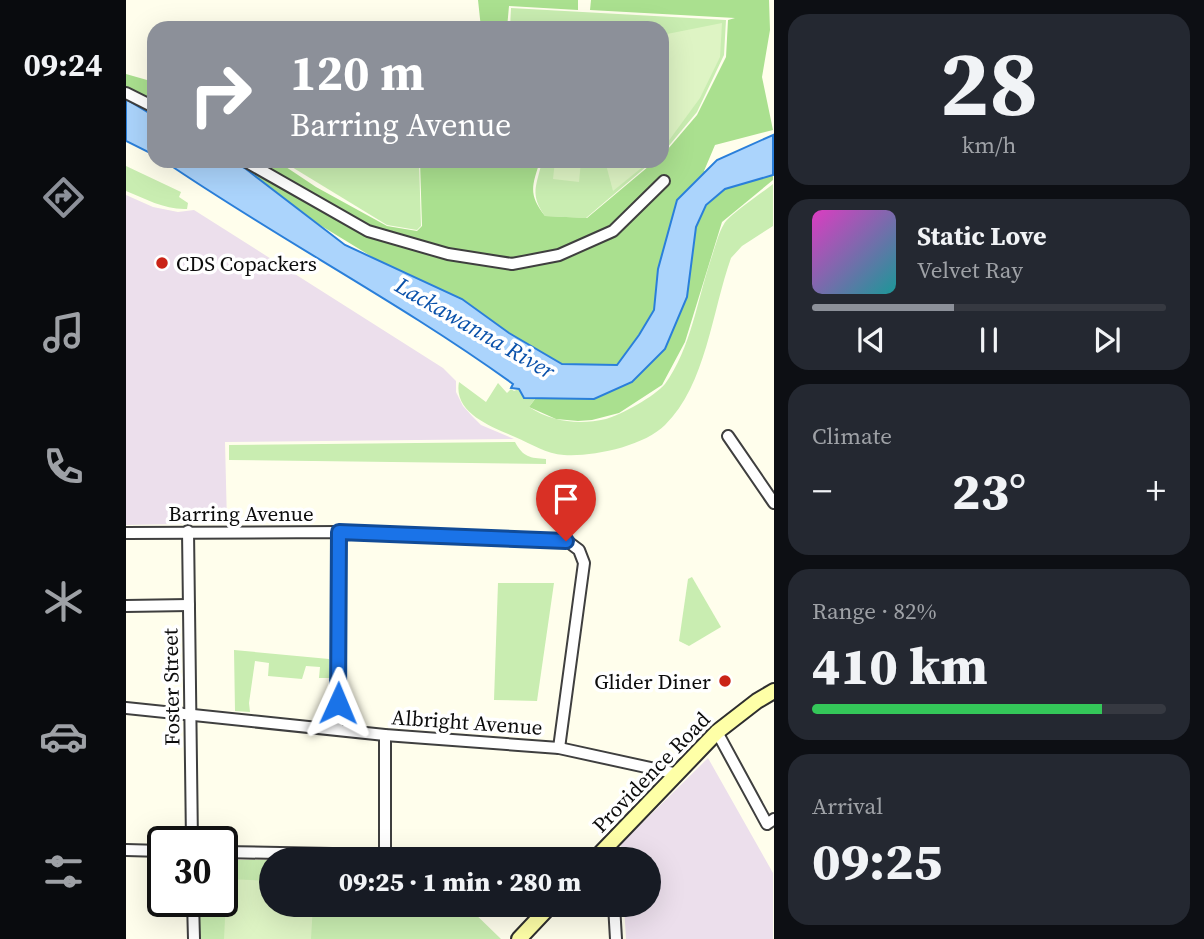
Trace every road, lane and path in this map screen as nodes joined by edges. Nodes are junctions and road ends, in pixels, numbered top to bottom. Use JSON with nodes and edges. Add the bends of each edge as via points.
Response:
{"nodes":[{"id":1,"x":126,"y":93,"type":"edge"},
{"id":2,"x":147,"y":104,"type":"edge"},
{"id":3,"x":257,"y":168,"type":"edge"},
{"id":4,"x":664,"y":181,"type":"dead end"},
{"id":5,"x":729,"y":436,"type":"dead end"},
{"id":6,"x":774,"y":503,"type":"edge"},
{"id":7,"x":188,"y":531,"type":"junction"},
{"id":8,"x":339,"y":532,"type":"junction"},
{"id":9,"x":126,"y":533,"type":"edge"},
{"id":10,"x":189,"y":605,"type":"junction"},
{"id":11,"x":126,"y":606,"type":"edge"},
{"id":12,"x":774,"y":691,"type":"edge"},
{"id":13,"x":126,"y":708,"type":"edge"},
{"id":14,"x":191,"y":715,"type":"junction"},
{"id":15,"x":337,"y":728,"type":"junction"},
{"id":16,"x":717,"y":732,"type":"junction"},
{"id":17,"x":385,"y":735,"type":"junction"},
{"id":18,"x":559,"y":748,"type":"junction"},
{"id":19,"x":678,"y":775,"type":"junction"},
{"id":20,"x":774,"y":819,"type":"edge"},
{"id":21,"x":192,"y":826,"type":"edge"},
{"id":22,"x":610,"y":843,"type":"junction"},
{"id":23,"x":606,"y":847,"type":"edge"},
{"id":24,"x":610,"y":847,"type":"edge"},
{"id":25,"x":126,"y":850,"type":"edge"},
{"id":26,"x":147,"y":851,"type":"edge"},
{"id":27,"x":238,"y":852,"type":"edge"},
{"id":28,"x":193,"y":917,"type":"edge"},
{"id":29,"x":540,"y":917,"type":"edge"},
{"id":30,"x":615,"y":917,"type":"edge"},
{"id":31,"x":194,"y":939,"type":"edge"},
{"id":32,"x":519,"y":939,"type":"edge"},
{"id":33,"x":616,"y":939,"type":"edge"}],
"edges":[{"from":1,"to":2,"type":"street"},
{"from":3,"to":4,"type":"street","via":[[368,231],[448,254],[512,264],[559,255],[613,231]]},
{"from":5,"to":6,"type":"street"},
{"from":7,"to":8,"type":"street","name":"Barring Avenue"},
{"from":7,"to":9,"type":"street","name":"Barring Avenue"},
{"from":7,"to":10,"type":"street","name":"Foster Street"},
{"from":8,"to":15,"type":"street"},
{"from":8,"to":18,"type":"street","name":"Barring Avenue","via":[[566,541],[579,550],[584,563]]},
{"from":10,"to":11,"type":"street"},
{"from":10,"to":14,"type":"street","name":"Foster Street"},
{"from":12,"to":16,"type":"main road","name":"Providence Road"},
{"from":13,"to":14,"type":"street","name":"Albright Avenue"},
{"from":14,"to":15,"type":"street","name":"Albright Avenue"},
{"from":14,"to":21,"type":"street","name":"Foster Street"},
{"from":15,"to":17,"type":"street","name":"Albright Avenue"},
{"from":16,"to":19,"type":"main road","name":"Providence Road"},
{"from":16,"to":20,"type":"street","via":[[767,824]]},
{"from":17,"to":18,"type":"street","name":"Albright Avenue"},
{"from":17,"to":27,"type":"street","via":[[385,855]]},
{"from":18,"to":19,"type":"street","name":"Albright Avenue"},
{"from":19,"to":22,"type":"main road","name":"Providence Road"},
{"from":22,"to":23,"type":"main road","name":"Providence Road"},
{"from":22,"to":24,"type":"street"},
{"from":25,"to":26,"type":"street"},
{"from":28,"to":31,"type":"street"},
{"from":29,"to":32,"type":"main road"},
{"from":30,"to":33,"type":"street"}]}
